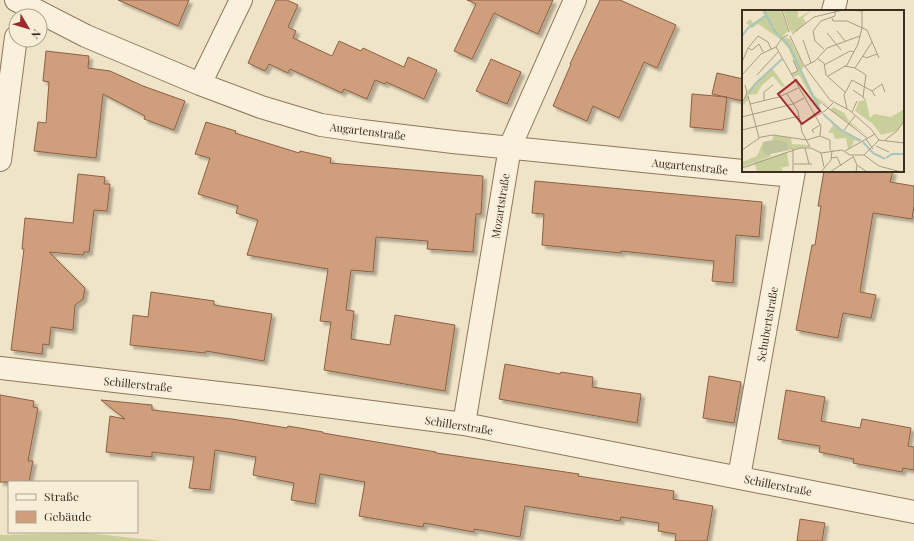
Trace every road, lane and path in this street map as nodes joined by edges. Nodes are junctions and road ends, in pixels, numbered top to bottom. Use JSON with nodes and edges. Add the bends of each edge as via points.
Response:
{"nodes":[{"id":1,"x":240,"y":0,"type":"edge"},
{"id":2,"x":575,"y":0,"type":"edge"},
{"id":3,"x":836,"y":0,"type":"edge"},
{"id":4,"x":19,"y":6,"type":"edge"},
{"id":5,"x":833,"y":10,"type":"edge"},
{"id":6,"x":15,"y":48,"type":"edge"},
{"id":7,"x":200,"y":84,"type":"junction"},
{"id":8,"x":510,"y":147,"type":"junction"},
{"id":9,"x":0,"y":160,"type":"edge"},
{"id":10,"x":742,"y":171,"type":"edge"},
{"id":11,"x":760,"y":172,"type":"edge"},
{"id":12,"x":793,"y":174,"type":"edge"},
{"id":13,"x":0,"y":368,"type":"edge"},
{"id":14,"x":464,"y":424,"type":"junction"},
{"id":15,"x":740,"y":477,"type":"junction"},
{"id":16,"x":914,"y":512,"type":"edge"}],
"edges":[{"from":1,"to":7,"type":"street"},
{"from":2,"to":8,"type":"street","name":"Mozartstraße"},
{"from":3,"to":5,"type":"street"},
{"from":4,"to":7,"type":"street","name":"Augartenstraße"},
{"from":6,"to":9,"type":"street"},
{"from":7,"to":8,"type":"street","name":"Augartenstraße","via":[[261,107],[321,125]]},
{"from":8,"to":10,"type":"street","name":"Augartenstraße"},
{"from":8,"to":14,"type":"street","name":"Mozartstraße"},
{"from":11,"to":12,"type":"street","name":"Augartenstraße"},
{"from":12,"to":15,"type":"street","name":"Schubertstraße"},
{"from":13,"to":14,"type":"street","name":"Schillerstraße"},
{"from":14,"to":15,"type":"street","name":"Schillerstraße"},
{"from":15,"to":16,"type":"street","name":"Schillerstraße"}]}
